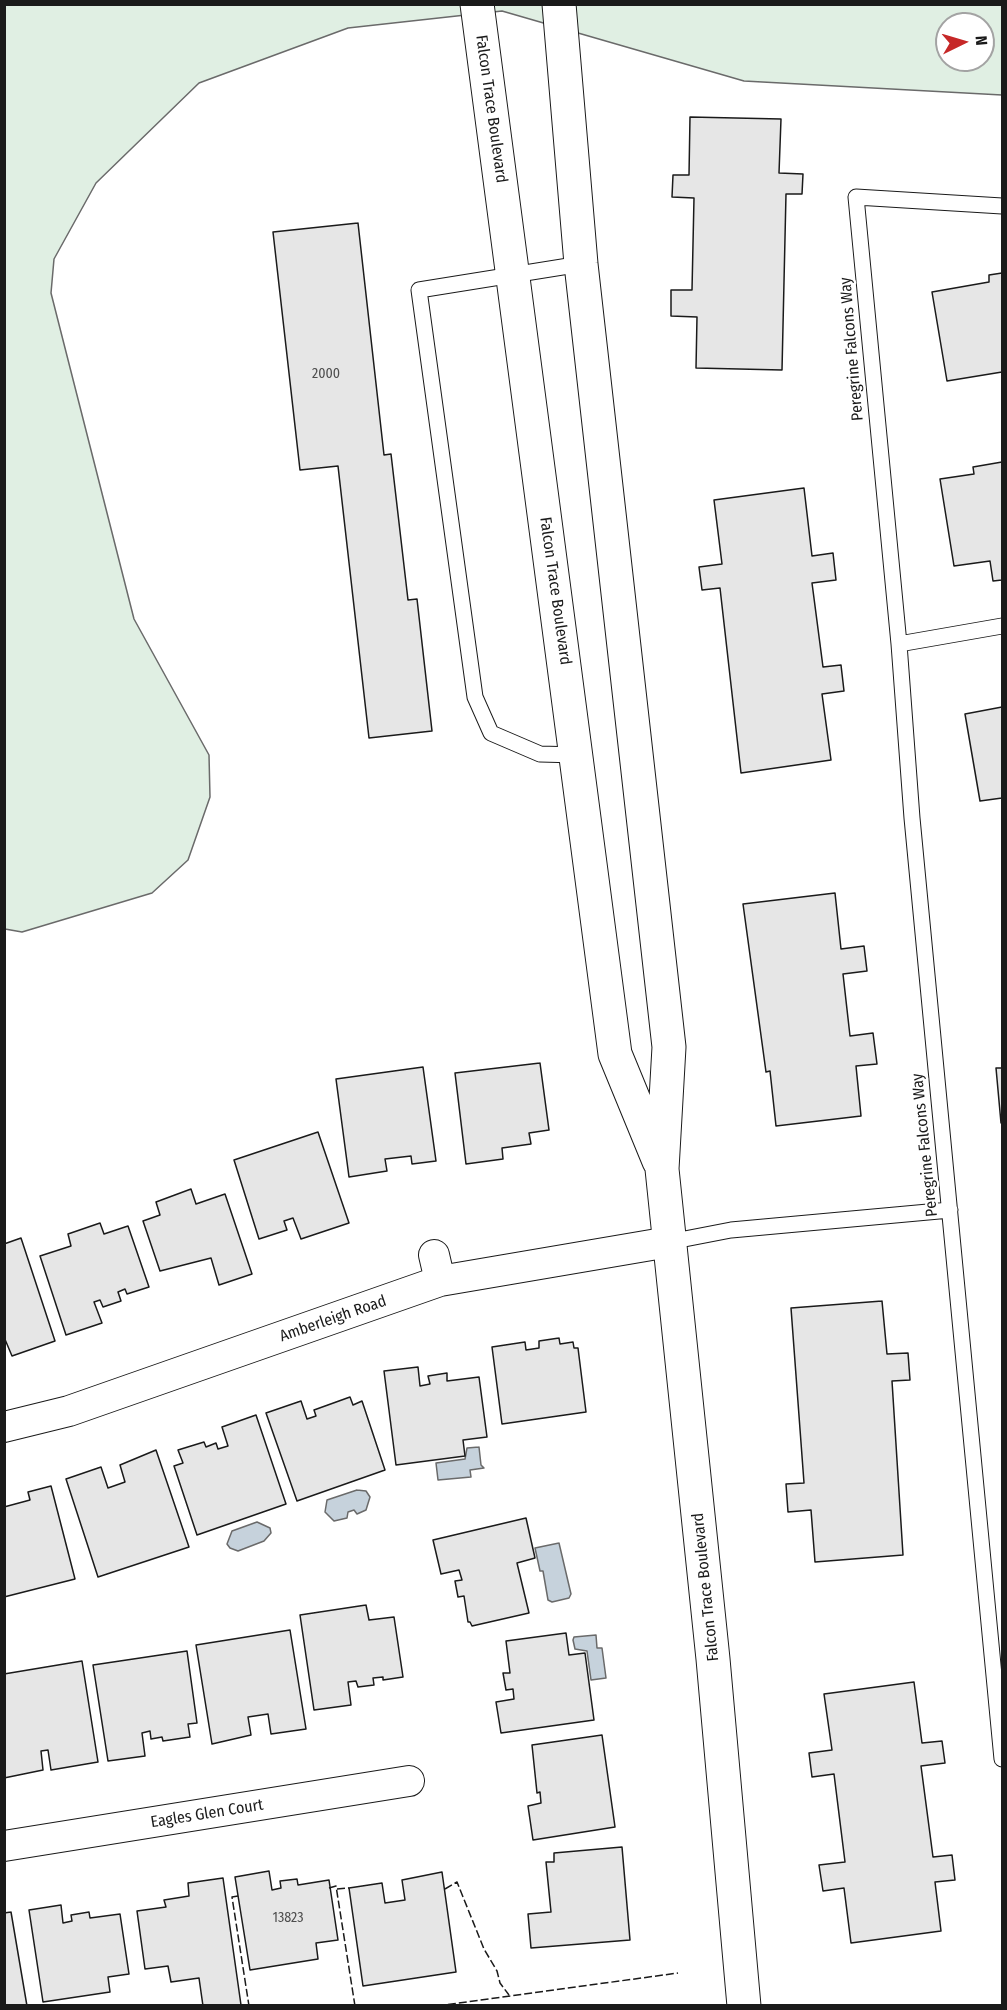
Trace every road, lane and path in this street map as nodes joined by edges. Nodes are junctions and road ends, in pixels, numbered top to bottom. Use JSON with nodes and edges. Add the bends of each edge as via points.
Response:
{"nodes":[{"id":1,"x":477,"y":4,"type":"edge"},
{"id":2,"x":559,"y":4,"type":"edge"},
{"id":3,"x":1002,"y":206,"type":"edge"},
{"id":4,"x":581,"y":264,"type":"junction"},
{"id":5,"x":514,"y":275,"type":"junction"},
{"id":6,"x":1002,"y":626,"type":"edge"},
{"id":7,"x":899,"y":644,"type":"junction"},
{"id":8,"x":577,"y":755,"type":"junction"},
{"id":9,"x":662,"y":1169,"type":"junction"},
{"id":10,"x":950,"y":1210,"type":"junction"},
{"id":11,"x":669,"y":1242,"type":"junction"},
{"id":12,"x":4,"y":1427,"type":"edge"},
{"id":13,"x":996,"y":1643,"type":"edge"},
{"id":14,"x":1002,"y":1759,"type":"edge"},
{"id":15,"x":409,"y":1781,"type":"dead end"},
{"id":16,"x":4,"y":1846,"type":"edge"},
{"id":17,"x":744,"y":2006,"type":"edge"}],
"edges":[{"from":1,"to":5,"type":"street","name":"Falcon Trace Boulevard"},
{"from":2,"to":4,"type":"street","name":"Falcon Trace Boulevard"},
{"from":3,"to":7,"type":"lane","name":"Peregrine Falcons Way","via":[[856,198]]},
{"from":4,"to":5,"type":"lane"},
{"from":4,"to":9,"type":"street","name":"Falcon Trace Boulevard","via":[[669,1047]]},
{"from":5,"to":8,"type":"street","name":"Falcon Trace Boulevard"},
{"from":5,"to":8,"type":"lane","via":[[419,290],[475,697],[492,733],[540,754]]},
{"from":6,"to":7,"type":"lane"},
{"from":7,"to":10,"type":"lane","name":"Peregrine Falcons Way"},
{"from":8,"to":9,"type":"street","name":"Falcon Trace Boulevard","via":[[615,1054]]},
{"from":9,"to":11,"type":"street","name":"Falcon Trace Boulevard"},
{"from":10,"to":11,"type":"lane","via":[[731,1230]]},
{"from":10,"to":13,"type":"lane","name":"Peregrine Falcons Way"},
{"from":11,"to":12,"type":"street","name":"Amberleigh Road","via":[[437,1268],[69,1411]]},
{"from":11,"to":17,"type":"street","name":"Falcon Trace Boulevard","via":[[713,1659]]},
{"from":13,"to":14,"type":"lane","name":"Peregrine Falcons Way"},
{"from":15,"to":16,"type":"street","name":"Eagles Glen Court"}]}
